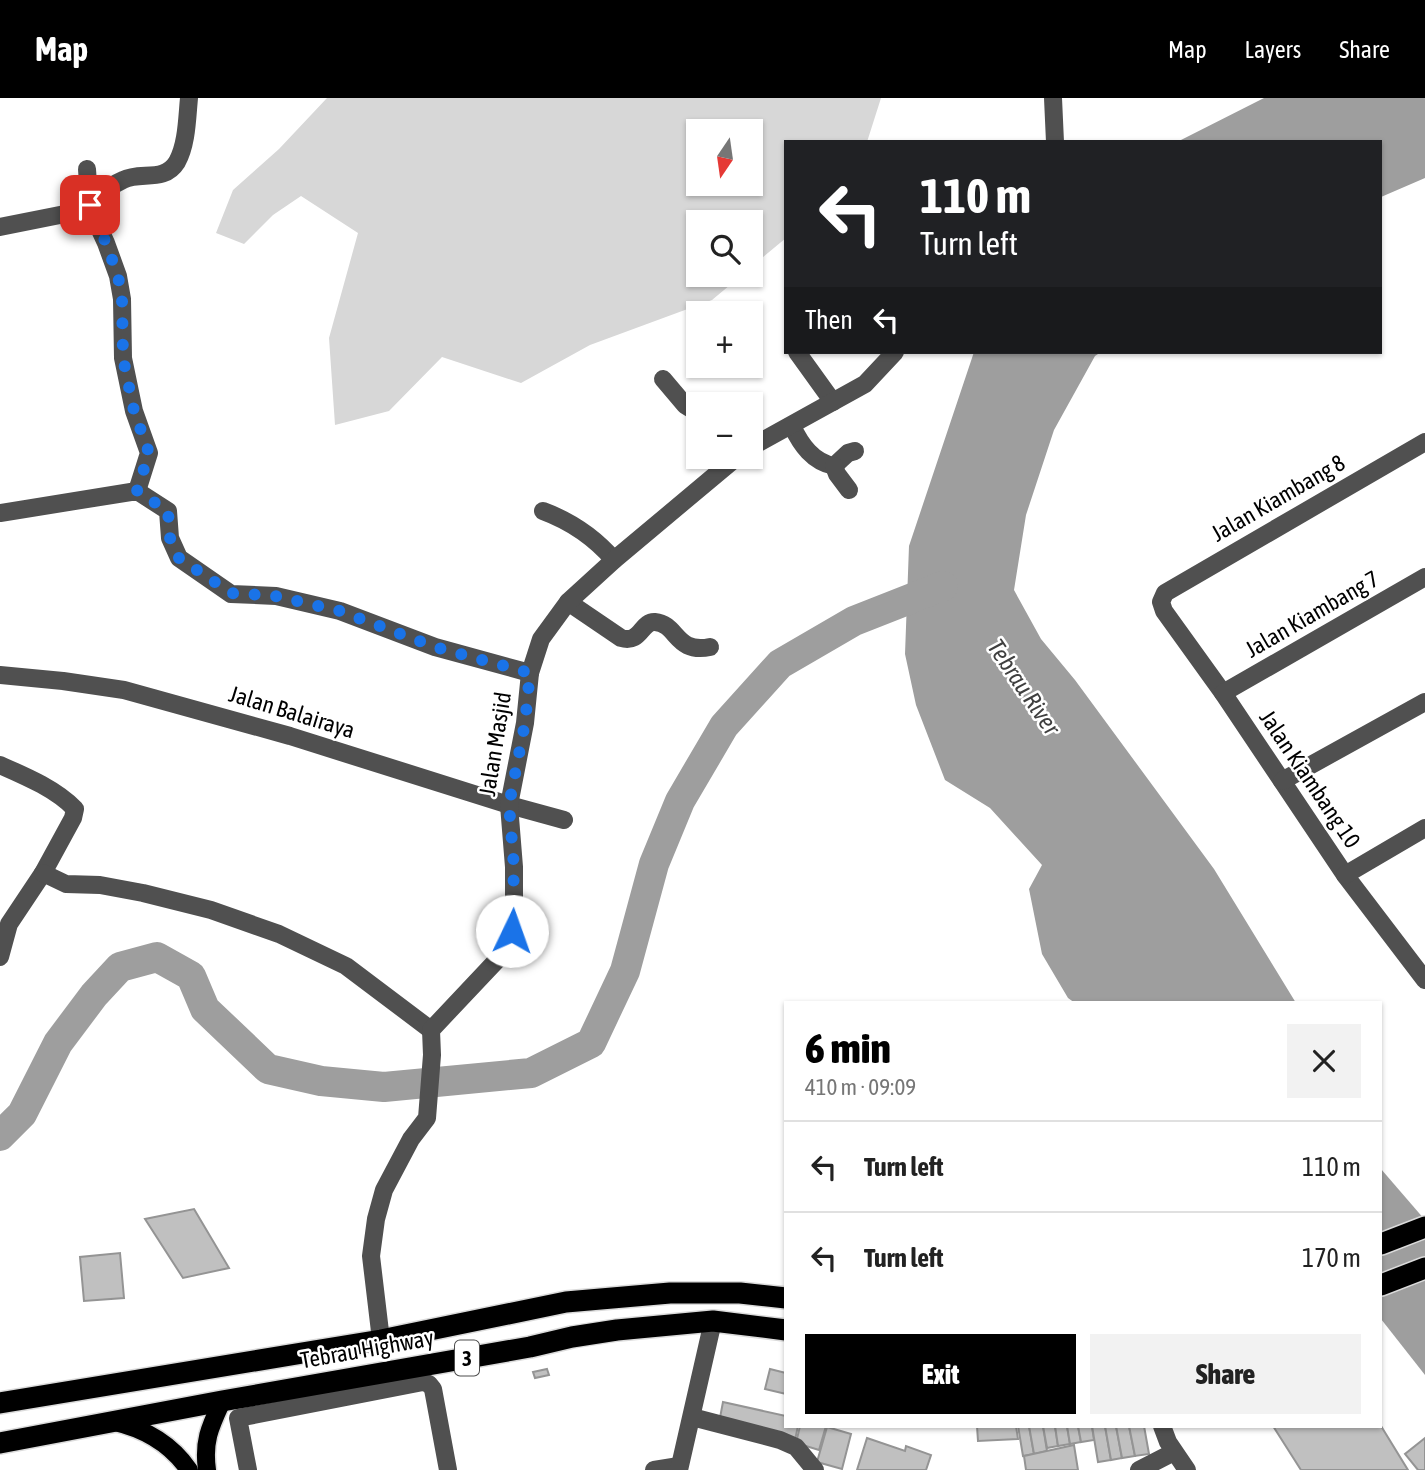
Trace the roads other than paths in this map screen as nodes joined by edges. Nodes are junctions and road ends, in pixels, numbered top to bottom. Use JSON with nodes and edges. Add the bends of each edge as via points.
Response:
{"nodes":[{"id":1,"x":189,"y":98,"type":"edge"},
{"id":2,"x":1053,"y":98,"type":"edge"},
{"id":3,"x":1055,"y":140,"type":"edge"},
{"id":4,"x":87,"y":169,"type":"dead end"},
{"id":5,"x":90,"y":205,"type":"junction"},
{"id":6,"x":0,"y":227,"type":"edge"},
{"id":7,"x":798,"y":354,"type":"edge"},
{"id":8,"x":893,"y":354,"type":"edge"},
{"id":9,"x":663,"y":379,"type":"dead end"},
{"id":10,"x":834,"y":402,"type":"junction"},
{"id":11,"x":686,"y":406,"type":"edge"},
{"id":12,"x":792,"y":426,"type":"junction"},
{"id":13,"x":763,"y":441,"type":"edge"},
{"id":14,"x":1425,"y":442,"type":"edge"},
{"id":15,"x":855,"y":451,"type":"dead end"},
{"id":16,"x":834,"y":466,"type":"junction"},
{"id":17,"x":719,"y":469,"type":"edge"},
{"id":18,"x":849,"y":490,"type":"dead end"},
{"id":19,"x":137,"y":491,"type":"junction"},
{"id":20,"x":543,"y":511,"type":"dead end"},
{"id":21,"x":0,"y":513,"type":"edge"},
{"id":22,"x":614,"y":560,"type":"junction"},
{"id":23,"x":1425,"y":577,"type":"edge"},
{"id":24,"x":568,"y":602,"type":"junction"},
{"id":25,"x":1161,"y":602,"type":"joint"},
{"id":26,"x":710,"y":647,"type":"dead end"},
{"id":27,"x":530,"y":673,"type":"junction"},
{"id":28,"x":0,"y":675,"type":"edge"},
{"id":29,"x":1223,"y":693,"type":"junction"},
{"id":30,"x":1425,"y":702,"type":"edge"},
{"id":31,"x":0,"y":765,"type":"edge"},
{"id":32,"x":1282,"y":780,"type":"junction"},
{"id":33,"x":509,"y":805,"type":"junction"},
{"id":34,"x":564,"y":820,"type":"dead end"},
{"id":35,"x":1425,"y":828,"type":"edge"},
{"id":36,"x":43,"y":873,"type":"junction"},
{"id":37,"x":1345,"y":875,"type":"junction"},
{"id":38,"x":0,"y":957,"type":"edge"},
{"id":39,"x":1421,"y":969,"type":"edge"},
{"id":40,"x":431,"y":1030,"type":"junction"},
{"id":41,"x":1425,"y":1227,"type":"edge"},
{"id":42,"x":1382,"y":1244,"type":"edge"},
{"id":43,"x":1425,"y":1268,"type":"edge"},
{"id":44,"x":1382,"y":1285,"type":"edge"},
{"id":45,"x":784,"y":1298,"type":"edge"},
{"id":46,"x":713,"y":1321,"type":"junction"},
{"id":47,"x":784,"y":1330,"type":"edge"},
{"id":48,"x":381,"y":1340,"type":"junction"},
{"id":49,"x":222,"y":1401,"type":"junction"},
{"id":50,"x":0,"y":1403,"type":"edge"},
{"id":51,"x":692,"y":1417,"type":"junction"},
{"id":52,"x":111,"y":1421,"type":"junction"},
{"id":53,"x":1163,"y":1428,"type":"edge"},
{"id":54,"x":0,"y":1443,"type":"edge"},
{"id":55,"x":1174,"y":1451,"type":"junction"},
{"id":56,"x":679,"y":1468,"type":"edge"},
{"id":57,"x":189,"y":1470,"type":"edge"},
{"id":58,"x":207,"y":1470,"type":"edge"},
{"id":59,"x":248,"y":1470,"type":"edge"},
{"id":60,"x":448,"y":1470,"type":"edge"},
{"id":61,"x":654,"y":1470,"type":"edge"},
{"id":62,"x":816,"y":1470,"type":"edge"},
{"id":63,"x":1139,"y":1470,"type":"edge"},
{"id":64,"x":1187,"y":1470,"type":"edge"}],
"edges":[{"from":1,"to":5,"type":"street","via":[[183,145],[170,170],[125,178]]},
{"from":2,"to":3,"type":"street"},
{"from":4,"to":5,"type":"street"},
{"from":5,"to":6,"type":"street"},
{"from":5,"to":19,"type":"street","via":[[118,276],[123,358],[149,453]]},
{"from":7,"to":10,"type":"street"},
{"from":8,"to":10,"type":"street","via":[[865,384]]},
{"from":9,"to":11,"type":"street"},
{"from":10,"to":12,"type":"street"},
{"from":12,"to":13,"type":"street"},
{"from":12,"to":16,"type":"street","via":[[807,450],[822,464]]},
{"from":14,"to":25,"type":"street","name":"Jalan Kiambang 8","via":[[1165,593]]},
{"from":15,"to":16,"type":"street"},
{"from":16,"to":18,"type":"street"},
{"from":17,"to":22,"type":"street","name":"Jalan Masjid"},
{"from":19,"to":21,"type":"street"},
{"from":19,"to":27,"type":"street","via":[[168,511],[170,538],[179,558],[231,593],[275,596],[340,611],[435,647]]},
{"from":20,"to":22,"type":"street","via":[[598,542]]},
{"from":22,"to":24,"type":"street","name":"Jalan Masjid"},
{"from":23,"to":29,"type":"street","name":"Jalan Kiambang 7"},
{"from":24,"to":26,"type":"street","via":[[621,638],[634,638],[655,622],[687,646],[697,650]]},
{"from":24,"to":27,"type":"street","name":"Jalan Masjid","via":[[541,639]]},
{"from":25,"to":29,"type":"street","name":"Jalan Kiambang 10"},
{"from":27,"to":33,"type":"street","name":"Jalan Masjid"},
{"from":28,"to":33,"type":"street","name":"Jalan Balairaya","via":[[124,690]]},
{"from":29,"to":32,"type":"street","name":"Jalan Kiambang 10"},
{"from":30,"to":32,"type":"street"},
{"from":31,"to":36,"type":"street","via":[[29,778],[75,810]]},
{"from":32,"to":37,"type":"street","name":"Jalan Kiambang 10"},
{"from":33,"to":34,"type":"street","name":"Jalan Balairaya"},
{"from":33,"to":40,"type":"street","name":"Jalan Masjid","via":[[514,918],[508,943]]},
{"from":35,"to":37,"type":"street"},
{"from":36,"to":38,"type":"street","via":[[9,924]]},
{"from":36,"to":40,"type":"street","via":[[66,884],[100,885],[197,907],[279,934],[346,966]]},
{"from":37,"to":39,"type":"street","name":"Jalan Kiambang 10"},
{"from":40,"to":48,"type":"street","via":[[427,1118],[384,1190],[376,1219],[371,1256]]},
{"from":41,"to":42,"type":"highway"},
{"from":43,"to":44,"type":"highway"},
{"from":45,"to":48,"type":"highway","name":"Tebrau Highway","number":"3","via":[[670,1293],[566,1302]]},
{"from":46,"to":47,"type":"highway","name":"Tebrau Highway","number":"3"},
{"from":46,"to":49,"type":"highway","name":"Tebrau Highway","number":"3","via":[[572,1337]]},
{"from":46,"to":51,"type":"street"},
{"from":48,"to":50,"type":"highway","name":"Tebrau Highway","number":"3"},
{"from":49,"to":52,"type":"highway","name":"Tebrau Highway","number":"3"},
{"from":49,"to":58,"type":"main road","via":[[207,1435]]},
{"from":51,"to":56,"type":"street"},
{"from":51,"to":62,"type":"street","via":[[780,1440],[796,1447]]},
{"from":52,"to":54,"type":"highway","name":"Tebrau Highway","number":"3"},
{"from":52,"to":57,"type":"main road","via":[[155,1437]]},
{"from":53,"to":55,"type":"street"},
{"from":55,"to":63,"type":"street"},
{"from":55,"to":64,"type":"street"},
{"from":56,"to":61,"type":"street"},
{"from":59,"to":60,"type":"street","via":[[238,1418],[423,1382],[433,1389]]}]}
